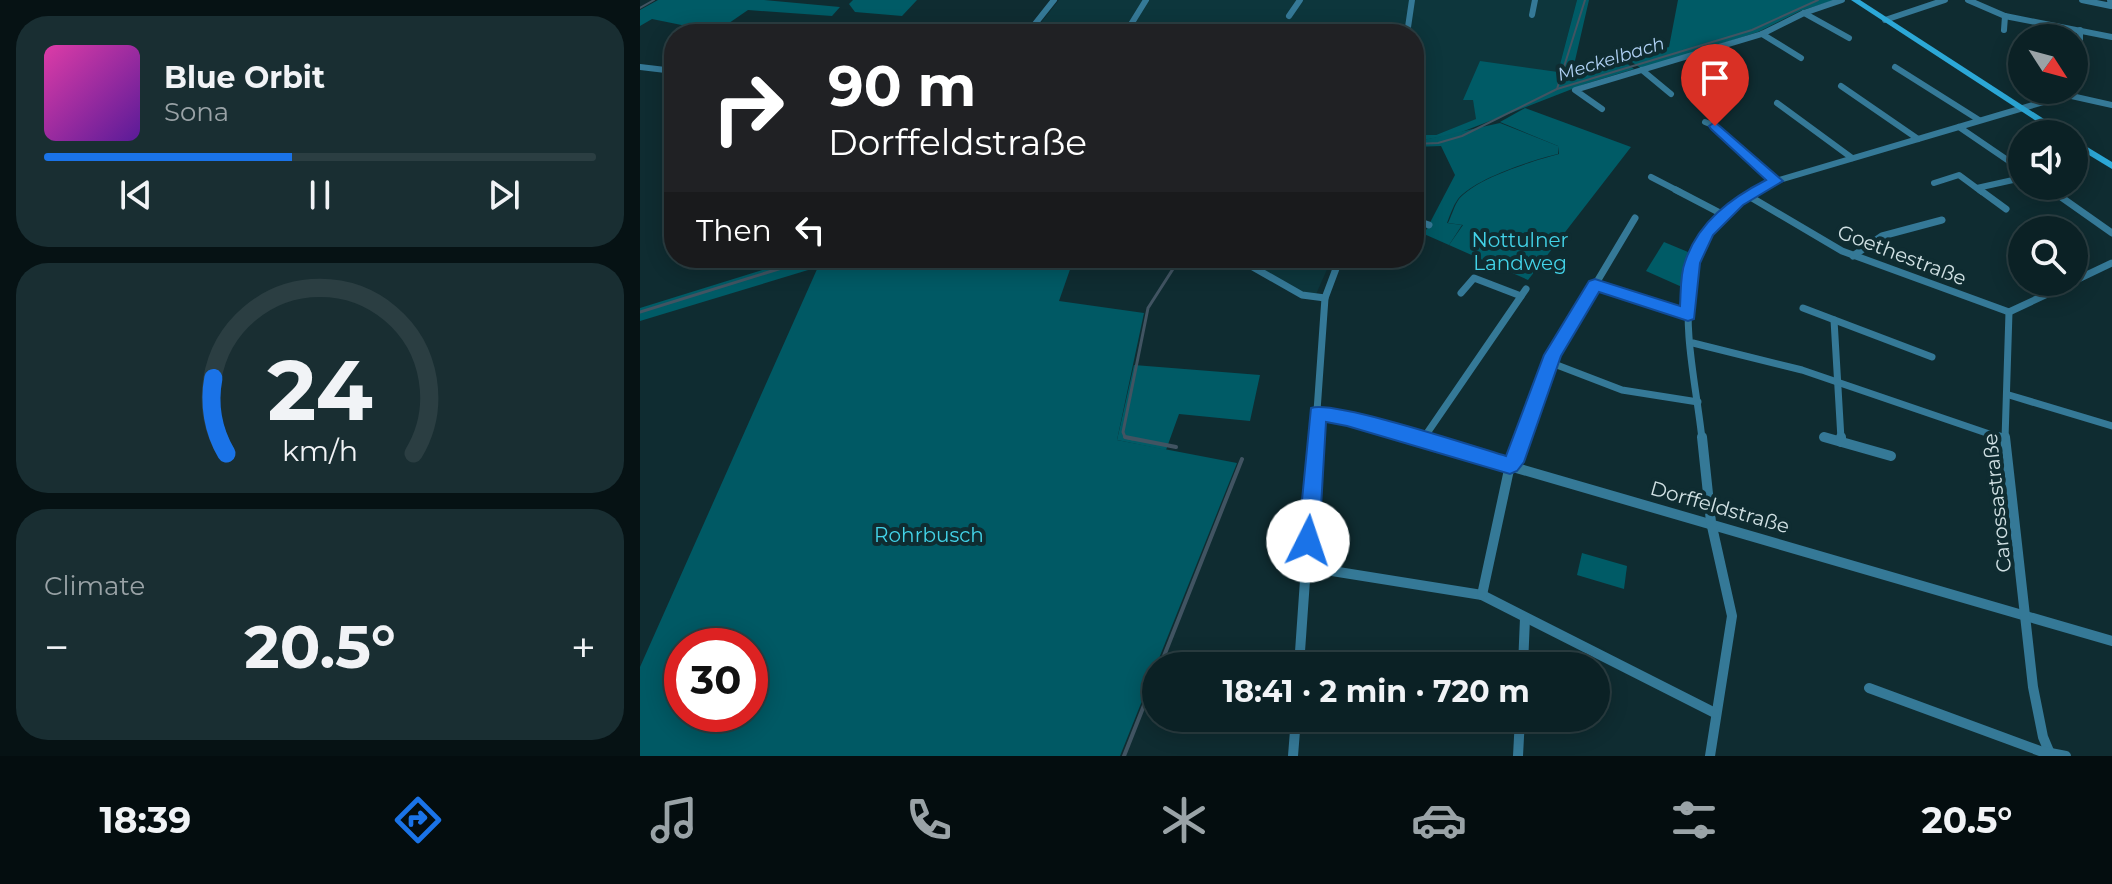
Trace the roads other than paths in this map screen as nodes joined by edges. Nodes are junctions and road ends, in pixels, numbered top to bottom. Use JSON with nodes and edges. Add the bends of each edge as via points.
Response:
{"nodes":[{"id":1,"x":1054,"y":0,"type":"edge"},
{"id":2,"x":1146,"y":0,"type":"edge"},
{"id":3,"x":1300,"y":0,"type":"edge"},
{"id":4,"x":1412,"y":0,"type":"edge"},
{"id":5,"x":1535,"y":0,"type":"edge"},
{"id":6,"x":1842,"y":0,"type":"edge"},
{"id":7,"x":1855,"y":0,"type":"edge"},
{"id":8,"x":1945,"y":0,"type":"edge"},
{"id":9,"x":1968,"y":0,"type":"edge"},
{"id":10,"x":2082,"y":0,"type":"edge"},
{"id":11,"x":2110,"y":0,"type":"edge"},
{"id":12,"x":2112,"y":6,"type":"edge"},
{"id":13,"x":1804,"y":13,"type":"junction"},
{"id":14,"x":1532,"y":15,"type":"dead end"},
{"id":15,"x":1289,"y":16,"type":"dead end"},
{"id":16,"x":2005,"y":16,"type":"junction"},
{"id":17,"x":2112,"y":19,"type":"edge"},
{"id":18,"x":1885,"y":20,"type":"junction"},
{"id":19,"x":1035,"y":24,"type":"edge"},
{"id":20,"x":1131,"y":24,"type":"edge"},
{"id":21,"x":1408,"y":24,"type":"edge"},
{"id":22,"x":2048,"y":24,"type":"edge"},
{"id":23,"x":2004,"y":30,"type":"dead end"},
{"id":24,"x":2088,"y":32,"type":"edge"},
{"id":25,"x":1762,"y":34,"type":"junction"},
{"id":26,"x":1849,"y":35,"type":"dead end"},
{"id":27,"x":2112,"y":37,"type":"edge"},
{"id":28,"x":1707,"y":51,"type":"junction"},
{"id":29,"x":1801,"y":58,"type":"dead end"},
{"id":30,"x":640,"y":67,"type":"edge"},
{"id":31,"x":1895,"y":67,"type":"dead end"},
{"id":32,"x":664,"y":70,"type":"edge"},
{"id":33,"x":1642,"y":70,"type":"junction"},
{"id":34,"x":1741,"y":76,"type":"dead end"},
{"id":35,"x":1841,"y":86,"type":"dead end"},
{"id":36,"x":1671,"y":94,"type":"dead end"},
{"id":37,"x":1777,"y":103,"type":"dead end"},
{"id":38,"x":2112,"y":105,"type":"edge"},
{"id":39,"x":2021,"y":108,"type":"junction"},
{"id":40,"x":1602,"y":109,"type":"dead end"},
{"id":41,"x":1979,"y":120,"type":"junction"},
{"id":42,"x":2040,"y":120,"type":"edge"},
{"id":43,"x":1705,"y":122,"type":"dead end"},
{"id":44,"x":1959,"y":127,"type":"junction"},
{"id":45,"x":1918,"y":139,"type":"junction"},
{"id":46,"x":2088,"y":151,"type":"edge"},
{"id":47,"x":1852,"y":158,"type":"junction"},
{"id":48,"x":2008,"y":160,"type":"edge"},
{"id":49,"x":2112,"y":166,"type":"edge"},
{"id":50,"x":1651,"y":177,"type":"dead end"},
{"id":51,"x":1776,"y":181,"type":"junction"},
{"id":52,"x":2008,"y":181,"type":"edge"},
{"id":53,"x":1934,"y":183,"type":"dead end"},
{"id":54,"x":1977,"y":188,"type":"junction"},
{"id":55,"x":1747,"y":195,"type":"junction"},
{"id":56,"x":2065,"y":200,"type":"edge"},
{"id":57,"x":2006,"y":209,"type":"dead end"},
{"id":58,"x":1722,"y":214,"type":"junction"},
{"id":59,"x":1635,"y":218,"type":"dead end"},
{"id":60,"x":1942,"y":220,"type":"dead end"},
{"id":61,"x":1424,"y":223,"type":"edge"},
{"id":62,"x":1429,"y":225,"type":"dead end"},
{"id":63,"x":2112,"y":233,"type":"edge"},
{"id":64,"x":1853,"y":256,"type":"junction"},
{"id":65,"x":2112,"y":263,"type":"edge"},
{"id":66,"x":1255,"y":268,"type":"edge"},
{"id":67,"x":1336,"y":268,"type":"edge"},
{"id":68,"x":2088,"y":275,"type":"edge"},
{"id":69,"x":1595,"y":285,"type":"junction"},
{"id":70,"x":1461,"y":293,"type":"dead end"},
{"id":71,"x":2043,"y":296,"type":"edge"},
{"id":72,"x":1325,"y":298,"type":"junction"},
{"id":73,"x":1803,"y":308,"type":"dead end"},
{"id":74,"x":2009,"y":312,"type":"junction"},
{"id":75,"x":1688,"y":314,"type":"junction"},
{"id":76,"x":1834,"y":320,"type":"junction"},
{"id":77,"x":1693,"y":343,"type":"junction"},
{"id":78,"x":1932,"y":357,"type":"dead end"},
{"id":79,"x":1549,"y":362,"type":"junction"},
{"id":80,"x":1835,"y":381,"type":"junction"},
{"id":81,"x":2009,"y":395,"type":"junction"},
{"id":82,"x":1698,"y":402,"type":"junction"},
{"id":83,"x":1317,"y":413,"type":"junction"},
{"id":84,"x":2112,"y":426,"type":"edge"},
{"id":85,"x":1824,"y":437,"type":"dead end"},
{"id":86,"x":2005,"y":439,"type":"junction"},
{"id":87,"x":1422,"y":440,"type":"junction"},
{"id":88,"x":1841,"y":442,"type":"junction"},
{"id":89,"x":1891,"y":456,"type":"dead end"},
{"id":90,"x":1510,"y":465,"type":"junction"},
{"id":91,"x":1711,"y":522,"type":"junction"},
{"id":92,"x":1307,"y":567,"type":"junction"},
{"id":93,"x":1482,"y":595,"type":"junction"},
{"id":94,"x":2025,"y":616,"type":"junction"},
{"id":95,"x":1525,"y":618,"type":"junction"},
{"id":96,"x":2112,"y":641,"type":"edge"},
{"id":97,"x":1300,"y":652,"type":"edge"},
{"id":98,"x":1524,"y":652,"type":"edge"},
{"id":99,"x":1869,"y":688,"type":"dead end"},
{"id":100,"x":1715,"y":713,"type":"junction"},
{"id":101,"x":1295,"y":732,"type":"edge"},
{"id":102,"x":1519,"y":732,"type":"edge"},
{"id":103,"x":2051,"y":754,"type":"edge"},
{"id":104,"x":1293,"y":756,"type":"edge"},
{"id":105,"x":1518,"y":756,"type":"edge"},
{"id":106,"x":1710,"y":756,"type":"edge"},
{"id":107,"x":2066,"y":756,"type":"edge"}],
"edges":[{"from":1,"to":19,"type":"street"},
{"from":2,"to":20,"type":"street"},
{"from":3,"to":15,"type":"street"},
{"from":4,"to":21,"type":"street"},
{"from":5,"to":14,"type":"street"},
{"from":6,"to":13,"type":"street"},
{"from":7,"to":18,"type":"main road"},
{"from":8,"to":18,"type":"street"},
{"from":9,"to":16,"type":"street"},
{"from":10,"to":12,"type":"street"},
{"from":11,"to":12,"type":"street"},
{"from":12,"to":17,"type":"street"},
{"from":13,"to":25,"type":"street"},
{"from":13,"to":26,"type":"street"},
{"from":16,"to":22,"type":"street"},
{"from":16,"to":23,"type":"street"},
{"from":18,"to":39,"type":"main road"},
{"from":24,"to":27,"type":"street"},
{"from":25,"to":28,"type":"street"},
{"from":25,"to":29,"type":"street"},
{"from":28,"to":33,"type":"street"},
{"from":28,"to":34,"type":"street"},
{"from":30,"to":32,"type":"street"},
{"from":31,"to":41,"type":"street"},
{"from":33,"to":36,"type":"street"},
{"from":33,"to":40,"type":"street","via":[[1575,90]]},
{"from":35,"to":45,"type":"street"},
{"from":37,"to":47,"type":"street"},
{"from":38,"to":39,"type":"street","via":[[2067,95]]},
{"from":39,"to":41,"type":"street"},
{"from":39,"to":42,"type":"main road"},
{"from":41,"to":44,"type":"street"},
{"from":43,"to":51,"type":"street"},
{"from":44,"to":45,"type":"street"},
{"from":44,"to":48,"type":"street"},
{"from":45,"to":47,"type":"street"},
{"from":46,"to":49,"type":"main road"},
{"from":47,"to":51,"type":"street"},
{"from":50,"to":58,"type":"street"},
{"from":51,"to":55,"type":"street"},
{"from":52,"to":54,"type":"street"},
{"from":53,"to":54,"type":"street","via":[[1959,175]]},
{"from":54,"to":57,"type":"street"},
{"from":55,"to":58,"type":"street"},
{"from":55,"to":64,"type":"street","name":"Goethestraße"},
{"from":56,"to":63,"type":"street"},
{"from":58,"to":75,"type":"street","via":[[1692,263]]},
{"from":59,"to":69,"type":"street"},
{"from":60,"to":64,"type":"street","via":[[1884,236]]},
{"from":61,"to":62,"type":"street"},
{"from":64,"to":74,"type":"street","name":"Goethestraße"},
{"from":65,"to":68,"type":"street"},
{"from":66,"to":72,"type":"street","via":[[1302,295]]},
{"from":67,"to":72,"type":"street"},
{"from":69,"to":75,"type":"street"},
{"from":69,"to":79,"type":"street"},
{"from":70,"to":87,"type":"street","via":[[1474,278],[1523,292]]},
{"from":71,"to":74,"type":"street"},
{"from":72,"to":83,"type":"street"},
{"from":73,"to":76,"type":"street"},
{"from":74,"to":81,"type":"street","name":"Carossastraße"},
{"from":75,"to":77,"type":"street"},
{"from":76,"to":78,"type":"street"},
{"from":76,"to":80,"type":"street"},
{"from":77,"to":80,"type":"street"},
{"from":77,"to":82,"type":"street"},
{"from":79,"to":82,"type":"street","via":[[1626,391]]},
{"from":79,"to":90,"type":"street"},
{"from":80,"to":86,"type":"street"},
{"from":80,"to":88,"type":"street"},
{"from":81,"to":84,"type":"street"},
{"from":81,"to":86,"type":"street","name":"Carossastraße"},
{"from":82,"to":91,"type":"street"},
{"from":83,"to":87,"type":"street","name":"Dorffeldstraße"},
{"from":83,"to":92,"type":"street"},
{"from":85,"to":88,"type":"street"},
{"from":86,"to":94,"type":"street","name":"Carossastraße"},
{"from":87,"to":90,"type":"street","name":"Dorffeldstraße"},
{"from":88,"to":89,"type":"street"},
{"from":90,"to":91,"type":"street","name":"Dorffeldstraße"},
{"from":90,"to":93,"type":"street"},
{"from":91,"to":94,"type":"street","name":"Dorffeldstraße"},
{"from":91,"to":100,"type":"street","via":[[1732,616]]},
{"from":92,"to":93,"type":"street"},
{"from":92,"to":97,"type":"street"},
{"from":93,"to":95,"type":"street"},
{"from":94,"to":96,"type":"street","name":"Dorffeldstraße"},
{"from":94,"to":103,"type":"street","name":"Carossastraße","via":[[2033,687]]},
{"from":95,"to":98,"type":"street"},
{"from":95,"to":100,"type":"street"},
{"from":99,"to":103,"type":"street"},
{"from":100,"to":106,"type":"street"},
{"from":101,"to":104,"type":"street"},
{"from":102,"to":105,"type":"street"},
{"from":103,"to":107,"type":"street"}]}
